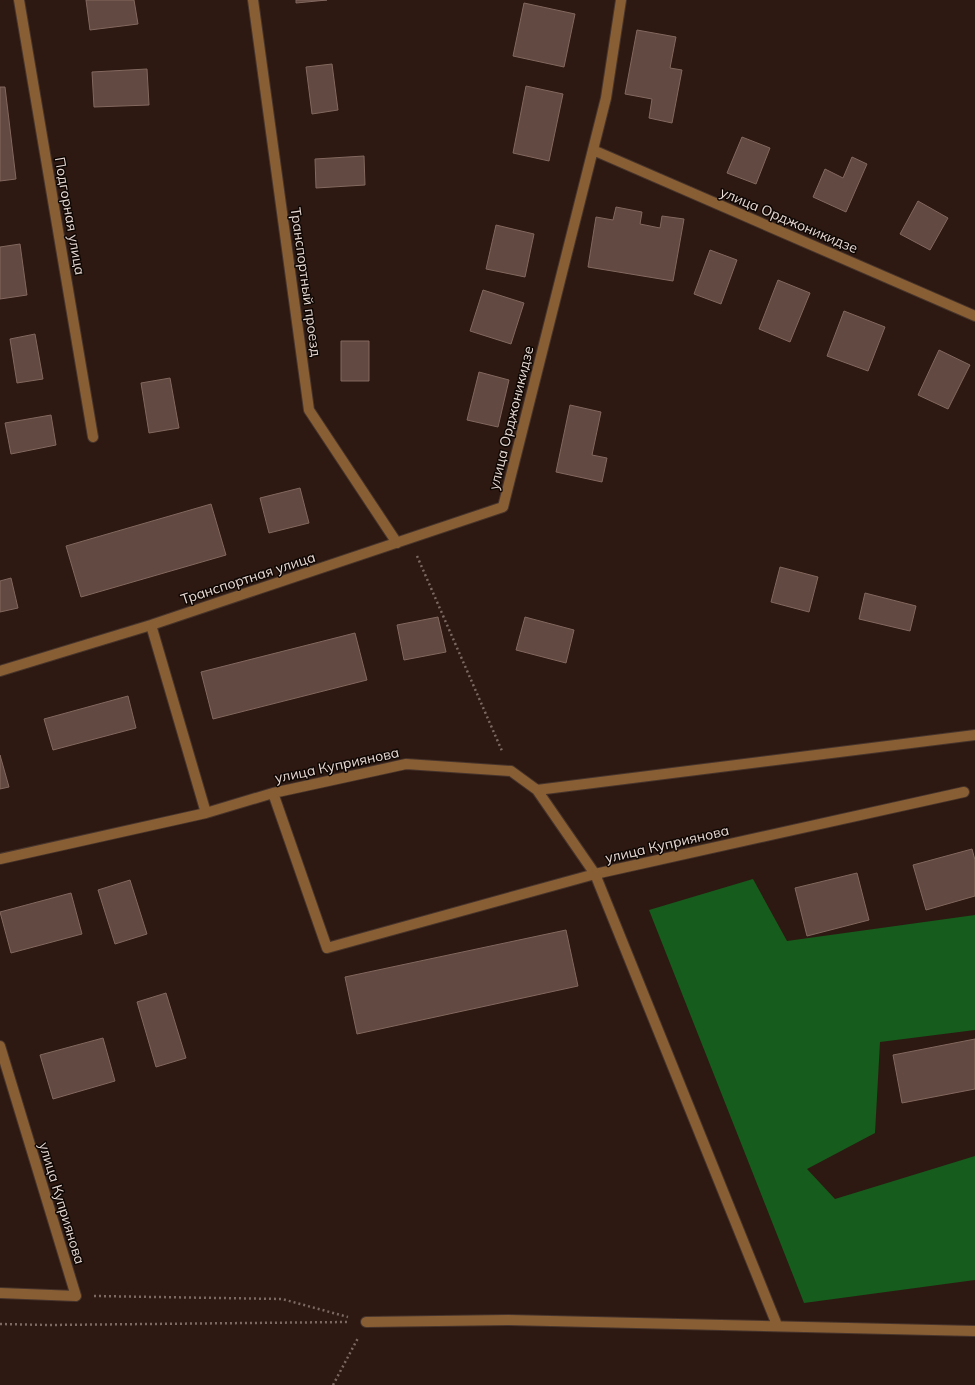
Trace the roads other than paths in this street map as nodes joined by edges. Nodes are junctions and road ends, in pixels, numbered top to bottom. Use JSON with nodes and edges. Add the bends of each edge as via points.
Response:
{"nodes":[{"id":1,"x":19,"y":0,"type":"edge"},
{"id":2,"x":253,"y":0,"type":"edge"},
{"id":3,"x":621,"y":0,"type":"edge"},
{"id":4,"x":593,"y":150,"type":"junction"},
{"id":5,"x":975,"y":316,"type":"edge"},
{"id":6,"x":93,"y":437,"type":"dead end"},
{"id":7,"x":503,"y":507,"type":"joint"},
{"id":8,"x":397,"y":543,"type":"junction"},
{"id":9,"x":151,"y":625,"type":"junction"},
{"id":10,"x":0,"y":671,"type":"edge"},
{"id":11,"x":975,"y":735,"type":"edge"},
{"id":12,"x":537,"y":790,"type":"junction"},
{"id":13,"x":964,"y":792,"type":"dead end"},
{"id":14,"x":273,"y":793,"type":"junction"},
{"id":15,"x":206,"y":813,"type":"junction"},
{"id":16,"x":0,"y":859,"type":"edge"},
{"id":17,"x":595,"y":874,"type":"junction"},
{"id":18,"x":0,"y":1046,"type":"edge"},
{"id":19,"x":0,"y":1293,"type":"edge"},
{"id":20,"x":366,"y":1322,"type":"road end"},
{"id":21,"x":777,"y":1326,"type":"junction"},
{"id":22,"x":975,"y":1331,"type":"edge"}],
"edges":[{"from":1,"to":6,"type":"street","name":"Подгорная улица"},
{"from":2,"to":8,"type":"street","name":"Транспортный проезд","via":[[309,410]]},
{"from":3,"to":4,"type":"street","name":"улица Орджоникидзе","via":[[606,98]]},
{"from":4,"to":5,"type":"street","name":"улица Орджоникидзе"},
{"from":4,"to":7,"type":"street","name":"улица Орджоникидзе"},
{"from":7,"to":8,"type":"street","name":"Транспортная улица"},
{"from":8,"to":9,"type":"street","name":"Транспортная улица"},
{"from":9,"to":10,"type":"street","name":"Транспортная улица"},
{"from":9,"to":15,"type":"street"},
{"from":11,"to":12,"type":"street"},
{"from":12,"to":14,"type":"street","name":"улица Куприянова","via":[[511,771],[406,764]]},
{"from":12,"to":17,"type":"street","name":"улица Куприянова"},
{"from":13,"to":17,"type":"street","name":"улица Куприянова"},
{"from":14,"to":15,"type":"street","name":"улица Куприянова"},
{"from":14,"to":17,"type":"street","via":[[327,948]]},
{"from":15,"to":16,"type":"street","name":"улица Куприянова"},
{"from":17,"to":21,"type":"street"},
{"from":18,"to":19,"type":"street","name":"улица Куприянова","via":[[76,1296]]},
{"from":20,"to":21,"type":"street","via":[[508,1320]]},
{"from":21,"to":22,"type":"street"}]}
